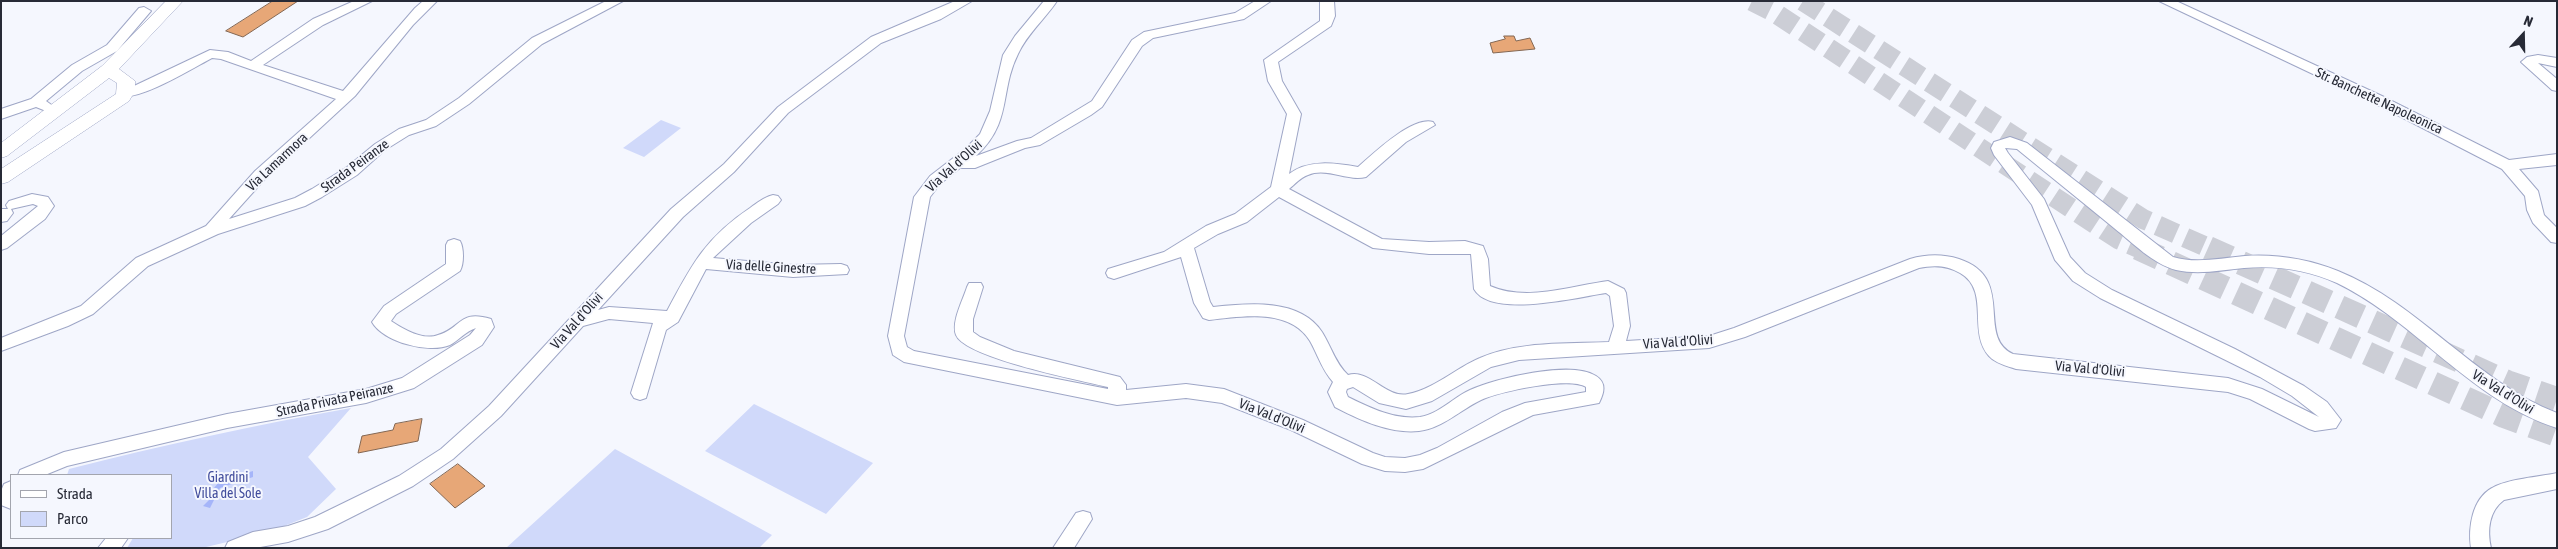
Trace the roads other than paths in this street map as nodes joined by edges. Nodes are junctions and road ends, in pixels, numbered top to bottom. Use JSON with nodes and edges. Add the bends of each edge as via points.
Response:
{"nodes":[{"id":1,"x":175,"y":1,"type":"edge"},
{"id":2,"x":366,"y":1,"type":"edge"},
{"id":3,"x":431,"y":1,"type":"edge"},
{"id":4,"x":617,"y":1,"type":"edge"},
{"id":5,"x":966,"y":1,"type":"edge"},
{"id":6,"x":1052,"y":1,"type":"edge"},
{"id":7,"x":1265,"y":1,"type":"edge"},
{"id":8,"x":1327,"y":1,"type":"edge"},
{"id":9,"x":2165,"y":1,"type":"edge"},
{"id":10,"x":144,"y":12,"type":"dead end"},
{"id":11,"x":2557,"y":63,"type":"edge"},
{"id":12,"x":252,"y":66,"type":"junction"},
{"id":13,"x":108,"y":70,"type":"junction"},
{"id":14,"x":2557,"y":87,"type":"edge"},
{"id":15,"x":125,"y":93,"type":"junction"},
{"id":16,"x":346,"y":97,"type":"junction"},
{"id":17,"x":36,"y":102,"type":"junction"},
{"id":18,"x":57,"y":111,"type":"junction"},
{"id":19,"x":1,"y":114,"type":"edge"},
{"id":20,"x":1428,"y":125,"type":"dead end"},
{"id":21,"x":1,"y":152,"type":"edge"},
{"id":22,"x":2557,"y":159,"type":"edge"},
{"id":23,"x":958,"y":163,"type":"junction"},
{"id":24,"x":2507,"y":166,"type":"junction"},
{"id":25,"x":1,"y":178,"type":"edge"},
{"id":26,"x":1278,"y":190,"type":"junction"},
{"id":27,"x":773,"y":200,"type":"dead end"},
{"id":28,"x":7,"y":212,"type":"edge"},
{"id":29,"x":212,"y":230,"type":"junction"},
{"id":30,"x":2557,"y":238,"type":"edge"},
{"id":31,"x":1,"y":244,"type":"edge"},
{"id":32,"x":454,"y":245,"type":"dead end"},
{"id":33,"x":1186,"y":247,"type":"junction"},
{"id":34,"x":701,"y":263,"type":"junction"},
{"id":35,"x":841,"y":270,"type":"dead end"},
{"id":36,"x":1114,"y":273,"type":"dead end"},
{"id":37,"x":975,"y":287,"type":"dead end"},
{"id":38,"x":580,"y":318,"type":"junction"},
{"id":39,"x":672,"y":318,"type":"junction"},
{"id":40,"x":1,"y":345,"type":"edge"},
{"id":41,"x":1618,"y":346,"type":"junction"},
{"id":42,"x":1345,"y":382,"type":"junction"},
{"id":43,"x":640,"y":393,"type":"dead end"},
{"id":44,"x":1117,"y":398,"type":"junction"},
{"id":45,"x":2557,"y":421,"type":"edge"},
{"id":46,"x":29,"y":474,"type":"edge"},
{"id":47,"x":2557,"y":481,"type":"edge"},
{"id":48,"x":1083,"y":519,"type":"dead end"},
{"id":49,"x":117,"y":539,"type":"edge"},
{"id":50,"x":108,"y":548,"type":"edge"},
{"id":51,"x":235,"y":548,"type":"edge"},
{"id":52,"x":1063,"y":548,"type":"edge"},
{"id":53,"x":2481,"y":548,"type":"edge"}],
"edges":[{"from":1,"to":13,"type":"main road"},
{"from":2,"to":12,"type":"street","via":[[318,22]]},
{"from":3,"to":16,"type":"street","name":"Via Lamarmora","via":[[413,15]]},
{"from":4,"to":29,"type":"street","name":"Strada Peiranze","via":[[537,41],[464,101],[431,122],[404,132],[380,147],[352,172],[317,193],[300,202]]},
{"from":5,"to":38,"type":"street","name":"Via Val d'Olivi","via":[[876,40],[783,110],[729,168],[677,213]]},
{"from":6,"to":23,"type":"street","name":"Via Val d'Olivi","via":[[1007,62],[989,132]]},
{"from":7,"to":23,"type":"street","via":[[1239,16],[1149,35],[1137,42],[1097,104],[1086,112],[1035,142],[970,164]]},
{"from":8,"to":26,"type":"street","via":[[1326,23],[1270,60],[1274,81],[1294,114]]},
{"from":9,"to":24,"type":"street","name":"Str. Banchette Napoleonica","via":[[2377,99]]},
{"from":10,"to":17,"type":"street","via":[[112,48],[77,68]]},
{"from":11,"to":14,"type":"street","via":[[2544,59],[2528,62]]},
{"from":12,"to":15,"type":"street","via":[[216,54],[205,56]]},
{"from":12,"to":16,"type":"street"},
{"from":13,"to":15,"type":"main road","via":[[116,93]]},
{"from":13,"to":18,"type":"main road"},
{"from":15,"to":25,"type":"main road","via":[[114,104]]},
{"from":16,"to":29,"type":"street","name":"Via Lamarmora","via":[[260,176]]},
{"from":17,"to":18,"type":"street"},
{"from":17,"to":19,"type":"street"},
{"from":18,"to":21,"type":"main road"},
{"from":20,"to":26,"type":"street","via":[[1400,139],[1361,173],[1332,168],[1304,170]]},
{"from":22,"to":24,"type":"street"},
{"from":23,"to":44,"type":"street","name":"Via Val d'Olivi","via":[[930,185],[922,197],[896,336],[899,350],[920,360]]},
{"from":24,"to":30,"type":"street","name":"Str. Banchette Napoleonica","via":[[2533,195],[2537,220]]},
{"from":26,"to":33,"type":"street","via":[[1241,218],[1212,230]]},
{"from":26,"to":41,"type":"street","via":[[1379,244],[1477,250],[1482,289],[1493,296],[1539,298],[1608,287],[1618,293],[1622,326]]},
{"from":27,"to":34,"type":"street","name":"Via delle Ginestre","via":[[745,219]]},
{"from":28,"to":31,"type":"street","via":[[32,198],[43,201],[46,206]]},
{"from":29,"to":40,"type":"street","name":"Strada Peiranze","via":[[142,262],[87,310]]},
{"from":32,"to":46,"type":"street","name":"Strada Privata Peiranze","via":[[454,268],[390,310],[380,322],[398,334],[438,342],[472,322],[479,320],[485,323],[486,328],[476,340],[408,383],[366,396],[227,421],[64,459]]},
{"from":33,"to":36,"type":"street","via":[[1145,265]]},
{"from":33,"to":42,"type":"street","via":[[1202,303],[1209,314],[1255,310],[1288,316],[1313,332],[1333,372]]},
{"from":34,"to":35,"type":"street","name":"Via delle Ginestre","via":[[793,271]]},
{"from":34,"to":39,"type":"street","name":"Via delle Ginestre"},
{"from":37,"to":44,"type":"street","via":[[965,319],[964,334],[969,340],[1032,362],[1114,382],[1118,385]]},
{"from":38,"to":39,"type":"street","via":[[609,313]]},
{"from":38,"to":51,"type":"street","name":"Via Val d'Olivi","via":[[481,425],[431,465],[321,523],[288,534],[253,540]]},
{"from":39,"to":43,"type":"street","name":"Via delle Ginestre","via":[[659,327]]},
{"from":41,"to":42,"type":"street","name":"Via Val d'Olivi","via":[[1498,358],[1426,396],[1406,402],[1385,398],[1360,382]]},
{"from":41,"to":45,"type":"street","name":"Via Val d'Olivi","via":[[1690,344],[1723,339],[1916,263],[1936,259],[1964,267],[1980,283],[1986,299],[1988,337],[1992,348],[2008,360],[2228,384],[2256,394],[2315,424],[2330,423],[2332,420],[2326,410],[2279,380],[2106,294],[2079,277],[2058,251],[2039,203],[2001,155],[1999,145],[2010,142],[2022,146],[2167,261],[2195,268],[2278,262],[2328,273],[2356,285],[2383,303],[2490,387],[2528,410]]},
{"from":42,"to":44,"type":"street","name":"Via Val d'Olivi","via":[[1337,392],[1341,402],[1404,424],[1433,420],[1484,392],[1532,381],[1584,377],[1595,386],[1596,392],[1594,398],[1588,400],[1531,408],[1443,453],[1423,462],[1405,465],[1385,464],[1368,458],[1297,424],[1224,396],[1186,391]]},
{"from":47,"to":53,"type":"street","via":[[2491,497],[2483,511]]},
{"from":48,"to":52,"type":"street"},
{"from":49,"to":50,"type":"street"}]}
